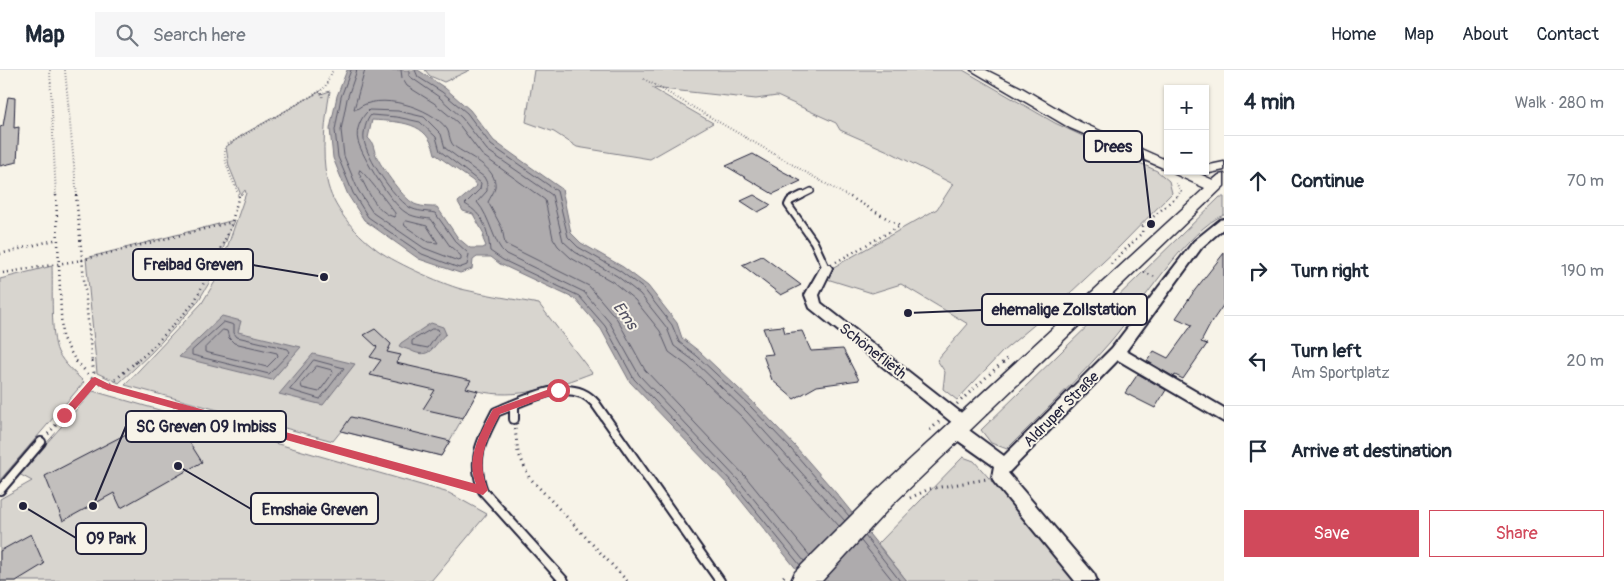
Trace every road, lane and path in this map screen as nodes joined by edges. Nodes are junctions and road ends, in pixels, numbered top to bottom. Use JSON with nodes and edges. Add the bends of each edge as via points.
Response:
{"nodes":[{"id":1,"x":50,"y":70,"type":"edge"},
{"id":2,"x":65,"y":70,"type":"edge"},
{"id":3,"x":333,"y":70,"type":"edge"},
{"id":4,"x":977,"y":70,"type":"edge"},
{"id":5,"x":644,"y":79,"type":"dead end"},
{"id":6,"x":320,"y":90,"type":"junction"},
{"id":7,"x":324,"y":99,"type":"dead end"},
{"id":8,"x":1164,"y":166,"type":"edge"},
{"id":9,"x":1224,"y":166,"type":"edge"},
{"id":10,"x":1209,"y":169,"type":"edge"},
{"id":11,"x":1173,"y":175,"type":"edge"},
{"id":12,"x":1190,"y":175,"type":"edge"},
{"id":13,"x":1221,"y":185,"type":"edge"},
{"id":14,"x":811,"y":190,"type":"dead end"},
{"id":15,"x":232,"y":222,"type":"junction"},
{"id":16,"x":1223,"y":223,"type":"edge"},
{"id":17,"x":58,"y":239,"type":"junction"},
{"id":18,"x":0,"y":254,"type":"edge"},
{"id":19,"x":82,"y":260,"type":"junction"},
{"id":20,"x":60,"y":264,"type":"junction"},
{"id":21,"x":1109,"y":265,"type":"dead end"},
{"id":22,"x":1131,"y":267,"type":"junction"},
{"id":23,"x":826,"y":268,"type":"junction"},
{"id":24,"x":3,"y":273,"type":"dead end"},
{"id":25,"x":1169,"y":283,"type":"junction"},
{"id":26,"x":1015,"y":352,"type":"dead end"},
{"id":27,"x":1117,"y":352,"type":"junction"},
{"id":28,"x":95,"y":380,"type":"junction"},
{"id":29,"x":107,"y":387,"type":"junction"},
{"id":30,"x":514,"y":405,"type":"junction"},
{"id":31,"x":1224,"y":416,"type":"edge"},
{"id":32,"x":514,"y":419,"type":"joint"},
{"id":33,"x":956,"y":421,"type":"junction"},
{"id":34,"x":928,"y":432,"type":"dead end"},
{"id":35,"x":41,"y":442,"type":"joint"},
{"id":36,"x":1003,"y":471,"type":"junction"},
{"id":37,"x":0,"y":490,"type":"edge"},
{"id":38,"x":483,"y":490,"type":"junction"},
{"id":39,"x":895,"y":500,"type":"junction"},
{"id":40,"x":564,"y":581,"type":"edge"},
{"id":41,"x":627,"y":581,"type":"edge"},
{"id":42,"x":720,"y":581,"type":"edge"},
{"id":43,"x":804,"y":581,"type":"edge"},
{"id":44,"x":1087,"y":581,"type":"edge"}],
"edges":[{"from":1,"to":17,"type":"path"},
{"from":2,"to":19,"type":"path"},
{"from":3,"to":6,"type":"path","via":[[325,87]]},
{"from":4,"to":8,"type":"street","via":[[1075,125]]},
{"from":5,"to":23,"type":"path","via":[[900,226]]},
{"from":6,"to":7,"type":"path"},
{"from":6,"to":15,"type":"path","via":[[225,146],[227,167],[239,196]]},
{"from":9,"to":10,"type":"main road"},
{"from":11,"to":21,"type":"path","via":[[1181,191],[1178,196],[1143,226],[1142,232]]},
{"from":12,"to":13,"type":"main road"},
{"from":13,"to":22,"type":"main road"},
{"from":14,"to":23,"type":"lane","via":[[788,205],[814,242]]},
{"from":15,"to":19,"type":"path"},
{"from":15,"to":29,"type":"path","via":[[194,303],[149,351]]},
{"from":16,"to":25,"type":"street","name":"Aldruper Straße","via":[[1198,244]]},
{"from":17,"to":18,"type":"path"},
{"from":17,"to":20,"type":"path"},
{"from":19,"to":20,"type":"path"},
{"from":19,"to":28,"type":"path"},
{"from":20,"to":24,"type":"path"},
{"from":20,"to":28,"type":"path","via":[[62,337],[73,360]]},
{"from":22,"to":25,"type":"path"},
{"from":22,"to":33,"type":"main road"},
{"from":23,"to":33,"type":"street","name":"Schöneflieth","via":[[812,295],[815,305]]},
{"from":25,"to":27,"type":"street","name":"Aldruper Straße"},
{"from":26,"to":33,"type":"path"},
{"from":27,"to":31,"type":"street"},
{"from":27,"to":36,"type":"street","name":"Aldruper Straße"},
{"from":28,"to":29,"type":"path"},
{"from":28,"to":35,"type":"path"},
{"from":29,"to":38,"type":"path"},
{"from":30,"to":32,"type":"lane"},
{"from":30,"to":38,"type":"lane","via":[[496,412],[480,443],[477,474]]},
{"from":30,"to":42,"type":"lane","via":[[558,390],[571,389],[588,396]]},
{"from":32,"to":41,"type":"path","via":[[518,452],[529,477]]},
{"from":33,"to":34,"type":"path"},
{"from":33,"to":36,"type":"street"},
{"from":33,"to":39,"type":"main road"},
{"from":35,"to":37,"type":"lane"},
{"from":36,"to":39,"type":"path"},
{"from":36,"to":44,"type":"street"},
{"from":38,"to":40,"type":"lane"},
{"from":39,"to":43,"type":"main road"}]}
